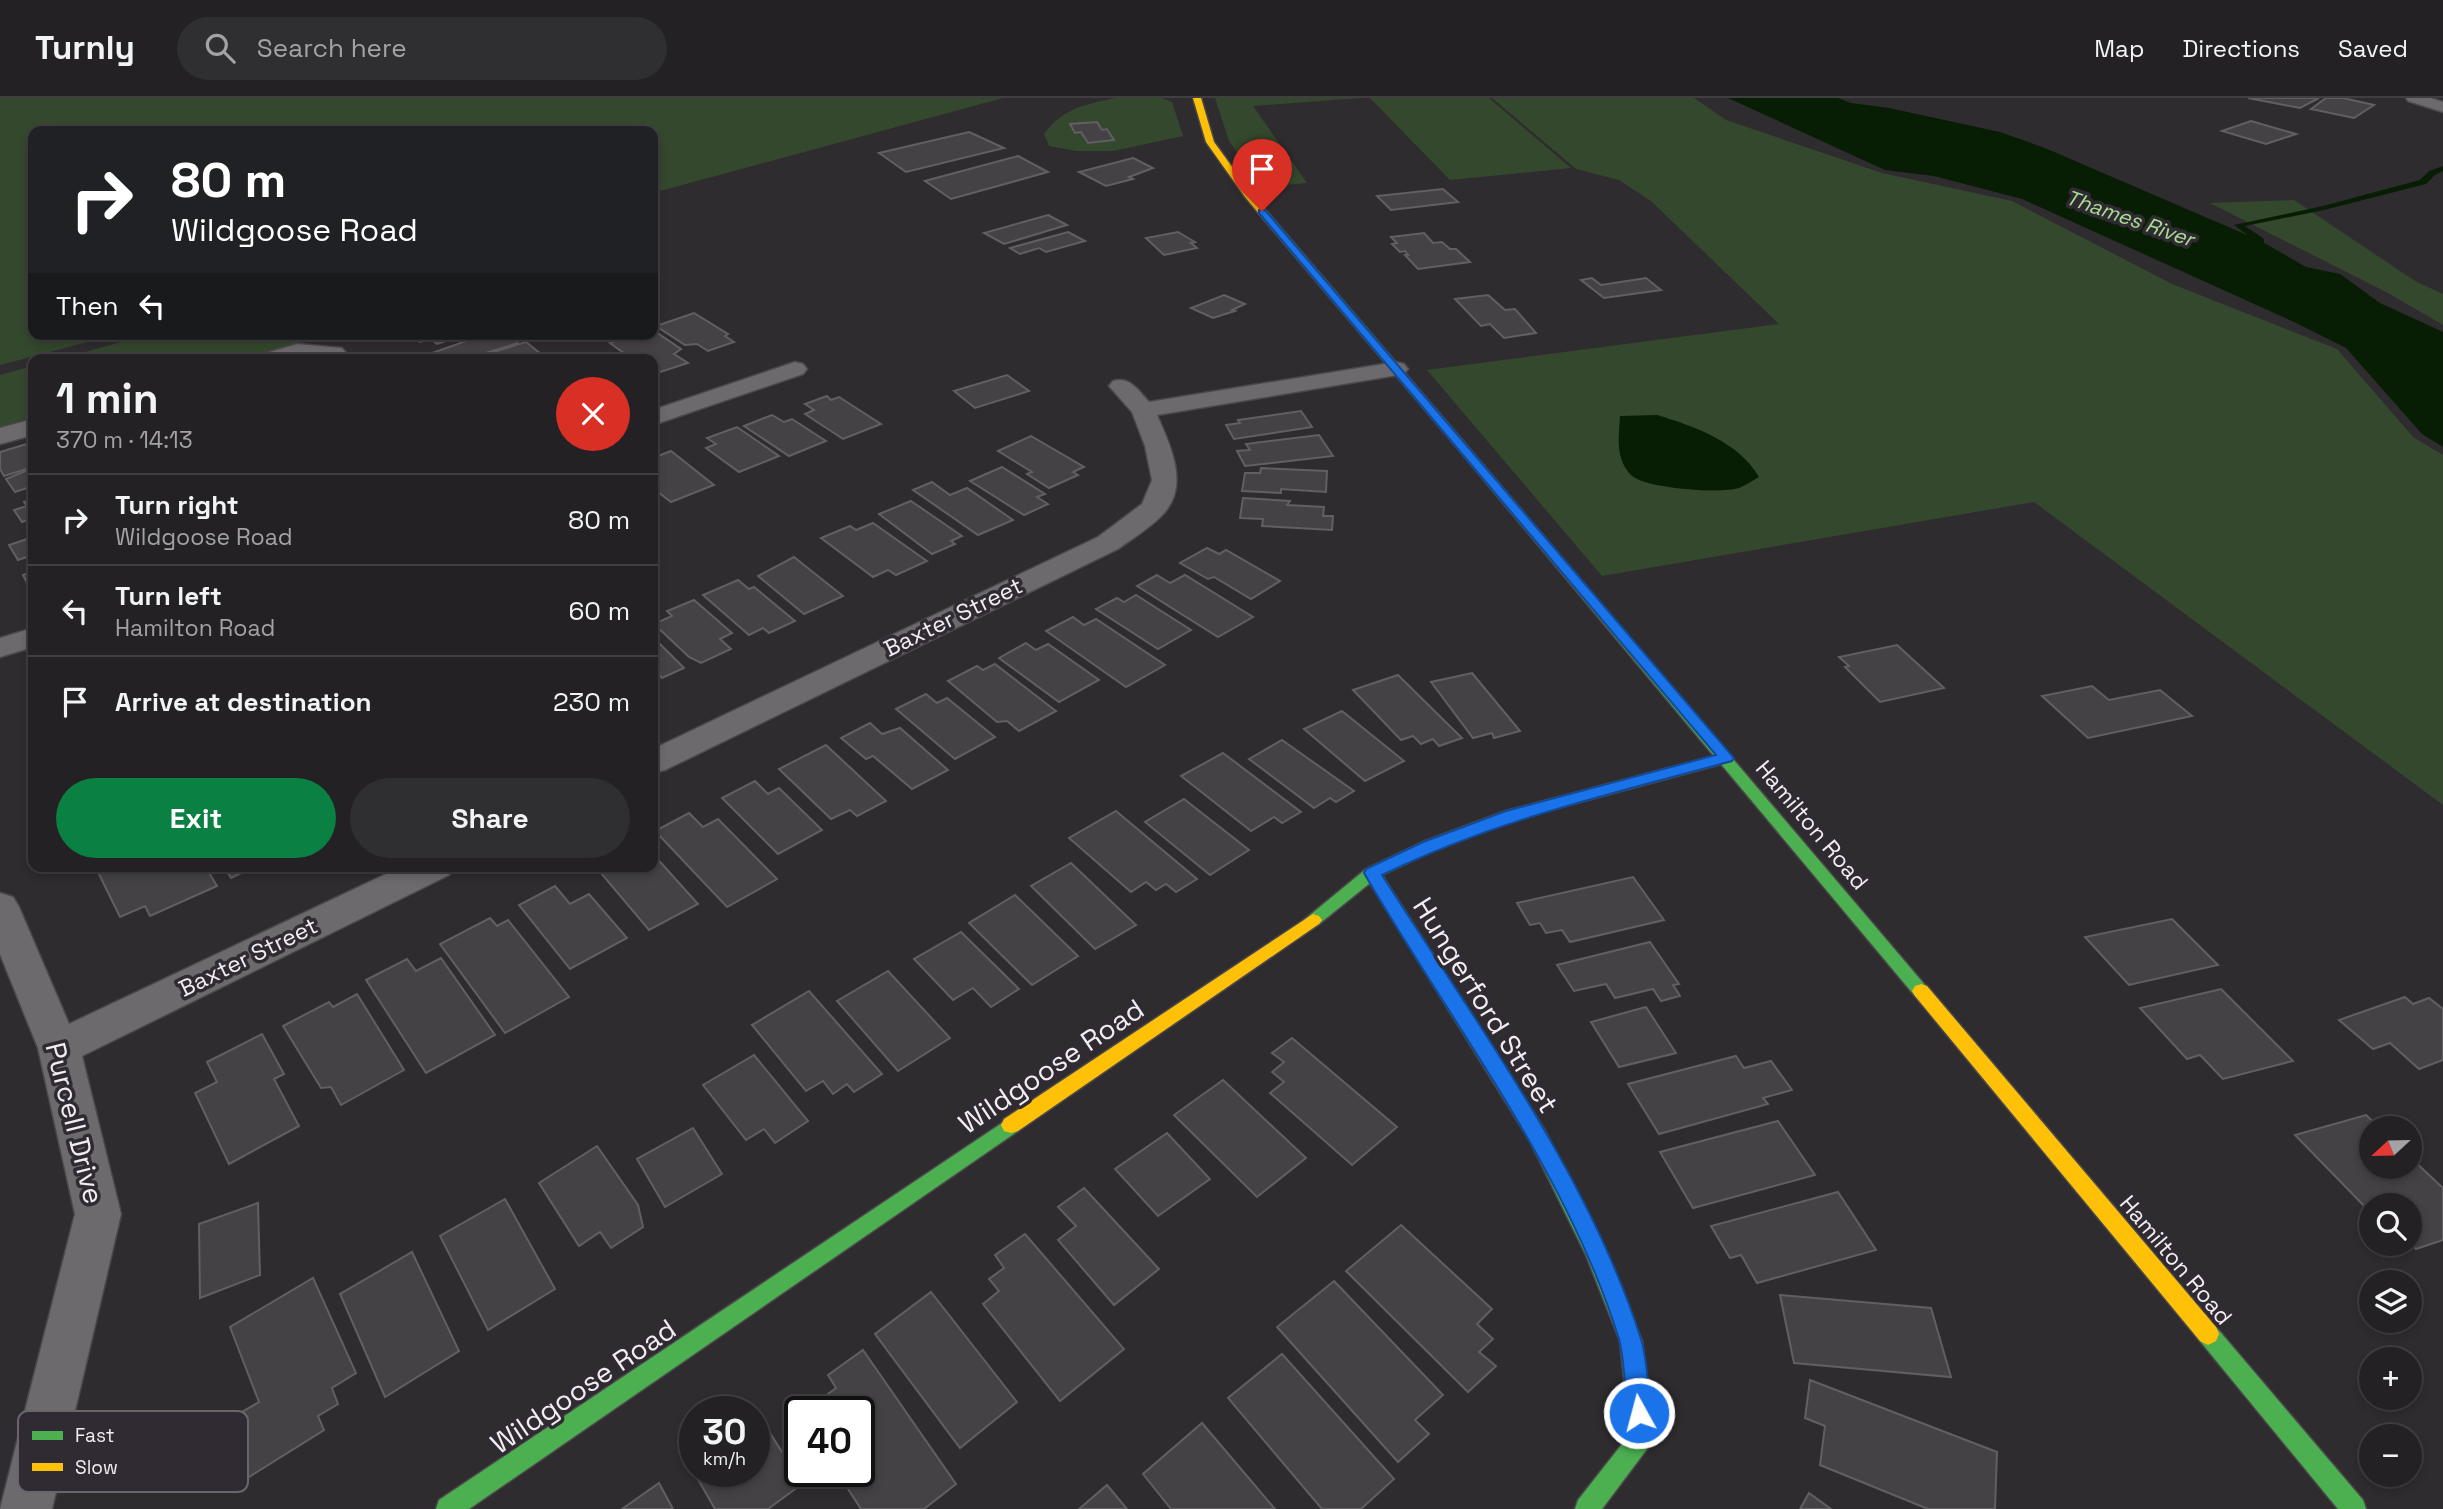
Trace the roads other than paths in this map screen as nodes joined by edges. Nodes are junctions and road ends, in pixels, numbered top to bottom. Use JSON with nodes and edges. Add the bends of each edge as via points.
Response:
{"nodes":[{"id":1,"x":1196,"y":98,"type":"edge"},
{"id":2,"x":2414,"y":98,"type":"edge"},
{"id":3,"x":2443,"y":107,"type":"edge"},
{"id":4,"x":287,"y":354,"type":"edge"},
{"id":5,"x":335,"y":354,"type":"edge"},
{"id":6,"x":795,"y":369,"type":"dead end"},
{"id":7,"x":1396,"y":369,"type":"junction"},
{"id":8,"x":1121,"y":386,"type":"dead end"},
{"id":9,"x":1143,"y":410,"type":"junction"},
{"id":10,"x":658,"y":416,"type":"edge"},
{"id":11,"x":28,"y":428,"type":"edge"},
{"id":12,"x":0,"y":436,"type":"edge"},
{"id":13,"x":28,"y":638,"type":"edge"},
{"id":14,"x":0,"y":648,"type":"edge"},
{"id":15,"x":1726,"y":758,"type":"junction"},
{"id":16,"x":658,"y":760,"type":"edge"},
{"id":17,"x":424,"y":872,"type":"edge"},
{"id":18,"x":1372,"y":873,"type":"junction"},
{"id":19,"x":0,"y":907,"type":"edge"},
{"id":20,"x":59,"y":1048,"type":"junction"},
{"id":21,"x":49,"y":1411,"type":"edge"},
{"id":22,"x":29,"y":1492,"type":"edge"},
{"id":23,"x":25,"y":1509,"type":"edge"},
{"id":24,"x":449,"y":1509,"type":"edge"},
{"id":25,"x":1587,"y":1509,"type":"edge"},
{"id":26,"x":2354,"y":1509,"type":"edge"}],
"edges":[{"from":1,"to":7,"type":"main road","name":"Hamilton Road","via":[[1210,142],[1243,189]]},
{"from":2,"to":3,"type":"street"},
{"from":4,"to":5,"type":"street"},
{"from":6,"to":10,"type":"street"},
{"from":7,"to":9,"type":"street"},
{"from":7,"to":15,"type":"main road","name":"Hamilton Road"},
{"from":8,"to":9,"type":"street","name":"Baxter Street"},
{"from":9,"to":16,"type":"street","name":"Baxter Street","via":[[1158,446],[1165,480],[1154,508],[1108,542]]},
{"from":11,"to":12,"type":"street"},
{"from":13,"to":14,"type":"street"},
{"from":15,"to":18,"type":"main road","name":"Wildgoose Road","via":[[1512,815]]},
{"from":15,"to":26,"type":"main road","name":"Hamilton Road"},
{"from":17,"to":20,"type":"street","name":"Baxter Street"},
{"from":18,"to":24,"type":"main road","name":"Wildgoose Road","via":[[1305,925]]},
{"from":18,"to":25,"type":"main road","name":"Hungerford Street","via":[[1537,1135],[1596,1252],[1631,1342],[1642,1437]]},
{"from":19,"to":20,"type":"street","name":"Purcell Drive"},
{"from":20,"to":21,"type":"street","name":"Purcell Drive","via":[[98,1214]]},
{"from":22,"to":23,"type":"street","name":"Purcell Drive"}]}
